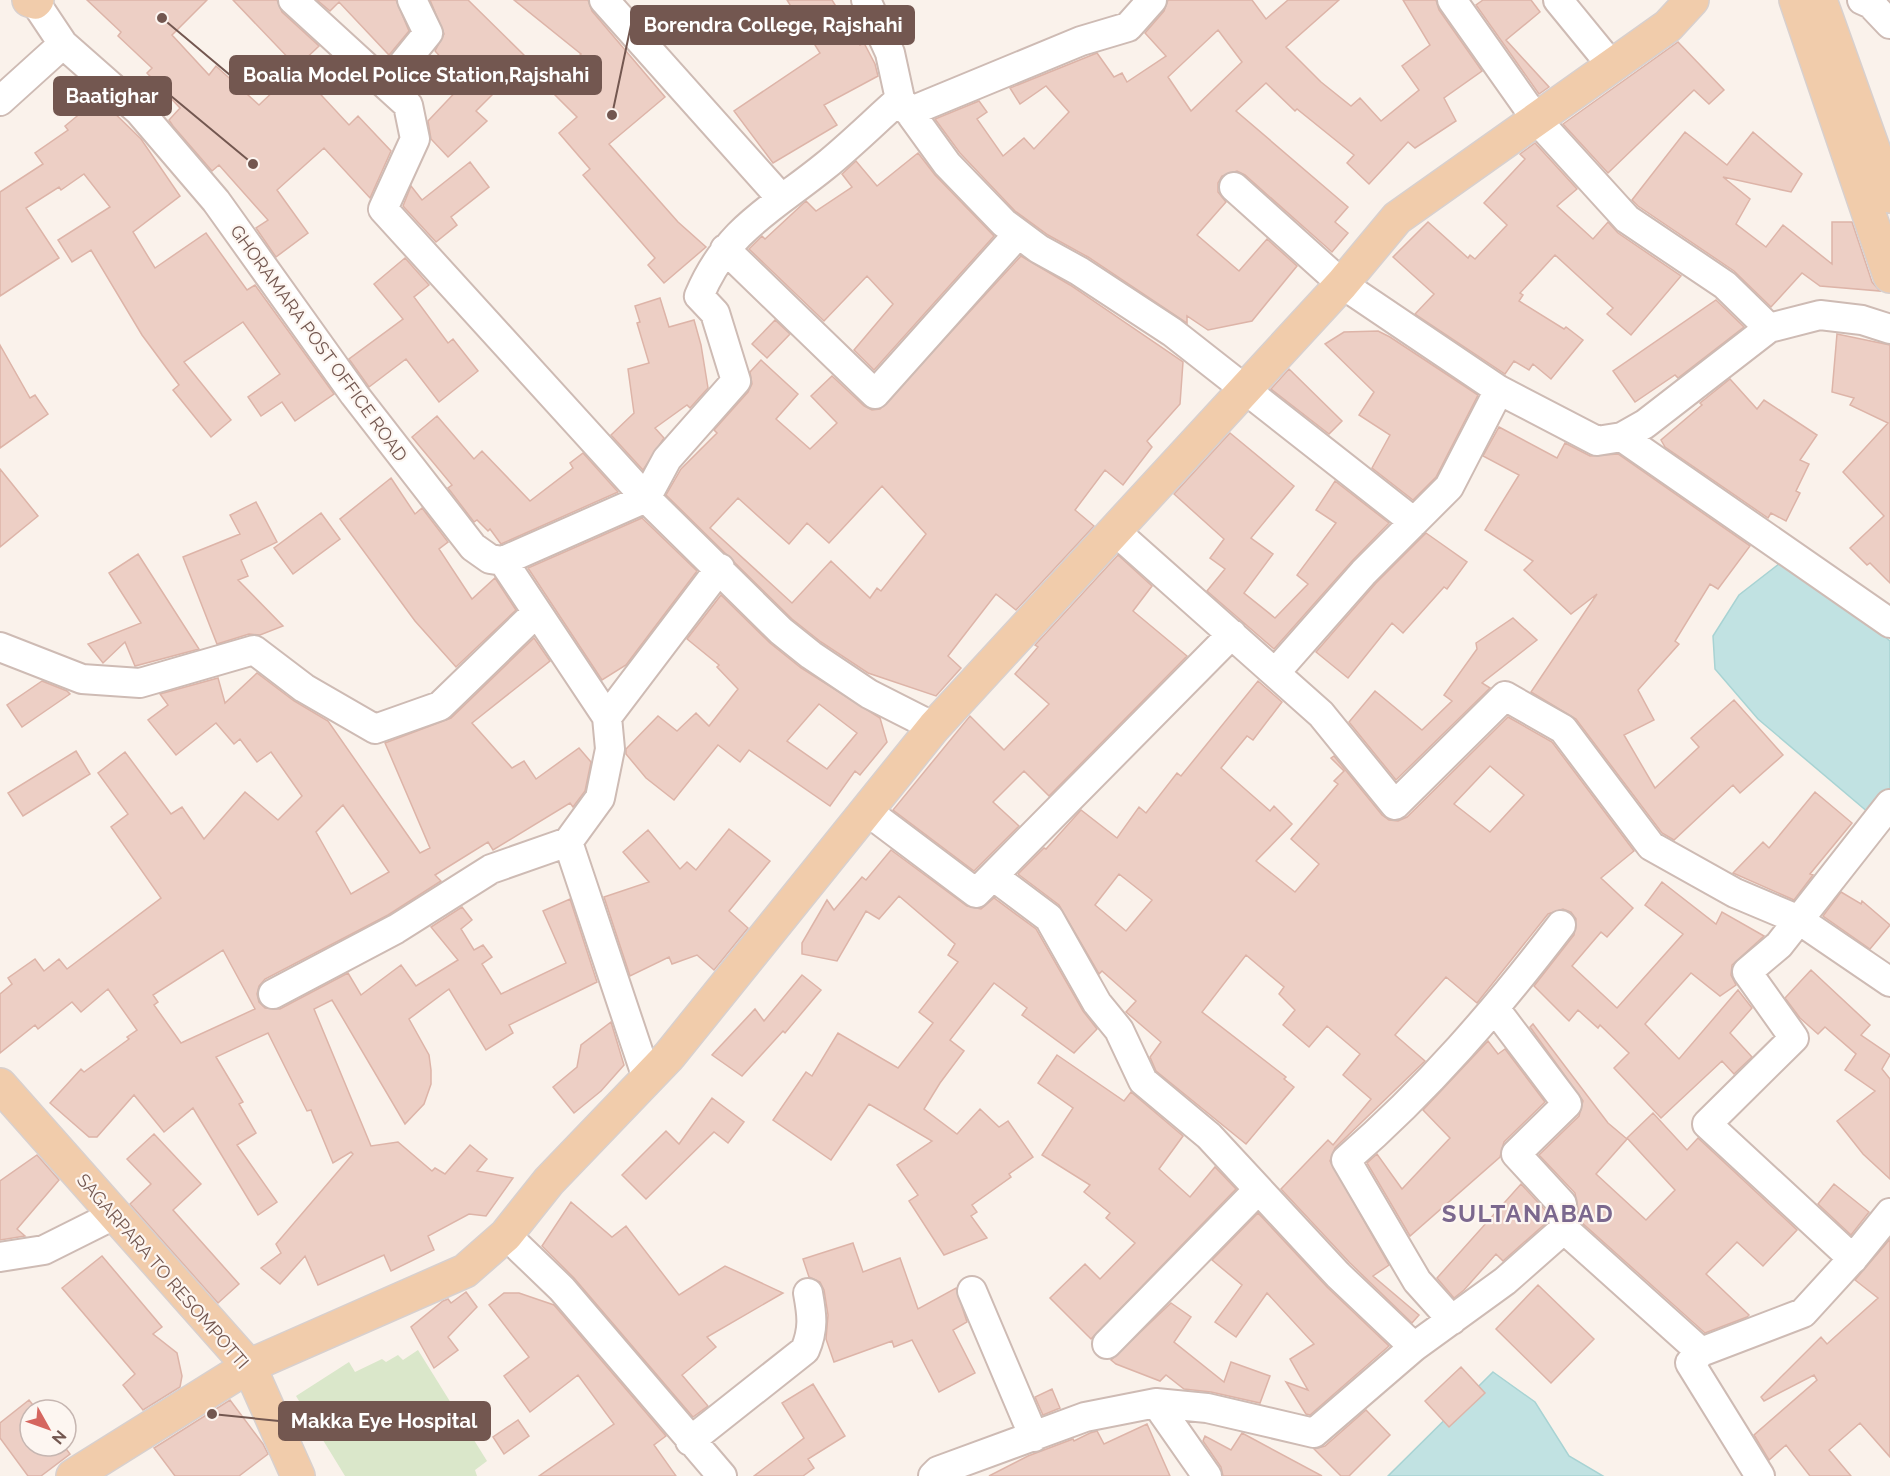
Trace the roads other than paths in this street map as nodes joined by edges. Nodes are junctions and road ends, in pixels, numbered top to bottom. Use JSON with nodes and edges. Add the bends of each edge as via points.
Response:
{"nodes":[{"id":1,"x":293,"y":0,"type":"edge"},
{"id":2,"x":412,"y":0,"type":"edge"},
{"id":3,"x":604,"y":0,"type":"edge"},
{"id":4,"x":866,"y":0,"type":"edge"},
{"id":5,"x":1152,"y":0,"type":"edge"},
{"id":6,"x":1452,"y":0,"type":"edge"},
{"id":7,"x":1558,"y":0,"type":"edge"},
{"id":8,"x":1692,"y":0,"type":"edge"},
{"id":9,"x":1796,"y":0,"type":"edge"},
{"id":10,"x":1820,"y":0,"type":"edge"},
{"id":11,"x":1862,"y":0,"type":"edge"},
{"id":12,"x":34,"y":1,"type":"edge"},
{"id":13,"x":1890,"y":24,"type":"edge"},
{"id":14,"x":63,"y":44,"type":"junction"},
{"id":15,"x":1612,"y":66,"type":"junction"},
{"id":16,"x":386,"y":85,"type":"junction"},
{"id":17,"x":0,"y":101,"type":"edge"},
{"id":18,"x":904,"y":105,"type":"junction"},
{"id":19,"x":1536,"y":119,"type":"junction"},
{"id":20,"x":1234,"y":187,"type":"dead end"},
{"id":21,"x":1890,"y":196,"type":"edge"},
{"id":22,"x":781,"y":198,"type":"junction"},
{"id":23,"x":1018,"y":234,"type":"junction"},
{"id":24,"x":725,"y":249,"type":"junction"},
{"id":25,"x":1890,"y":276,"type":"edge"},
{"id":26,"x":1342,"y":284,"type":"junction"},
{"id":27,"x":1769,"y":328,"type":"junction"},
{"id":28,"x":1890,"y":329,"type":"edge"},
{"id":29,"x":1245,"y":389,"type":"junction"},
{"id":30,"x":1498,"y":390,"type":"junction"},
{"id":31,"x":1622,"y":437,"type":"junction"},
{"id":32,"x":646,"y":498,"type":"junction"},
{"id":33,"x":1414,"y":522,"type":"junction"},
{"id":34,"x":1115,"y":531,"type":"junction"},
{"id":35,"x":503,"y":561,"type":"junction"},
{"id":36,"x":720,"y":568,"type":"junction"},
{"id":37,"x":537,"y":612,"type":"junction"},
{"id":38,"x":1890,"y":623,"type":"edge"},
{"id":39,"x":1232,"y":634,"type":"junction"},
{"id":40,"x":0,"y":647,"type":"edge"},
{"id":41,"x":1275,"y":673,"type":"junction"},
{"id":42,"x":607,"y":717,"type":"junction"},
{"id":43,"x":934,"y":727,"type":"junction"},
{"id":44,"x":1890,"y":804,"type":"edge"},
{"id":45,"x":867,"y":811,"type":"junction"},
{"id":46,"x":568,"y":842,"type":"junction"},
{"id":47,"x":993,"y":876,"type":"junction"},
{"id":48,"x":1799,"y":920,"type":"junction"},
{"id":49,"x":1561,"y":925,"type":"dead end"},
{"id":50,"x":1890,"y":982,"type":"edge"},
{"id":51,"x":273,"y":994,"type":"dead end"},
{"id":52,"x":1496,"y":1010,"type":"junction"},
{"id":53,"x":647,"y":1078,"type":"junction"},
{"id":54,"x":0,"y":1085,"type":"edge"},
{"id":55,"x":1257,"y":1190,"type":"junction"},
{"id":56,"x":1890,"y":1213,"type":"edge"},
{"id":57,"x":116,"y":1214,"type":"junction"},
{"id":58,"x":1564,"y":1228,"type":"junction"},
{"id":59,"x":506,"y":1235,"type":"junction"},
{"id":60,"x":0,"y":1257,"type":"edge"},
{"id":61,"x":1852,"y":1259,"type":"junction"},
{"id":62,"x":972,"y":1291,"type":"dead end"},
{"id":63,"x":808,"y":1293,"type":"dead end"},
{"id":64,"x":1452,"y":1320,"type":"junction"},
{"id":65,"x":1107,"y":1344,"type":"dead end"},
{"id":66,"x":1414,"y":1347,"type":"junction"},
{"id":67,"x":1701,"y":1352,"type":"junction"},
{"id":68,"x":249,"y":1366,"type":"junction"},
{"id":69,"x":1156,"y":1403,"type":"junction"},
{"id":70,"x":1034,"y":1437,"type":"junction"},
{"id":71,"x":690,"y":1441,"type":"junction"},
{"id":72,"x":73,"y":1476,"type":"edge"},
{"id":73,"x":298,"y":1476,"type":"edge"},
{"id":74,"x":722,"y":1476,"type":"edge"},
{"id":75,"x":933,"y":1476,"type":"edge"},
{"id":76,"x":1207,"y":1476,"type":"edge"},
{"id":77,"x":1760,"y":1476,"type":"edge"}],
"edges":[{"from":1,"to":16,"type":"street"},
{"from":2,"to":16,"type":"street","via":[[428,33]]},
{"from":3,"to":22,"type":"street"},
{"from":4,"to":18,"type":"street","via":[[890,53]]},
{"from":5,"to":18,"type":"street","via":[[1128,27]]},
{"from":6,"to":19,"type":"street"},
{"from":7,"to":15,"type":"street"},
{"from":8,"to":15,"type":"main road","via":[[1668,26]]},
{"from":9,"to":25,"type":"main road"},
{"from":10,"to":21,"type":"main road"},
{"from":11,"to":13,"type":"street"},
{"from":12,"to":14,"type":"street","name":"GHORAMARA POST OFFICE ROAD"},
{"from":14,"to":17,"type":"street"},
{"from":14,"to":35,"type":"street","name":"GHORAMARA POST OFFICE ROAD","via":[[139,111],[216,201],[354,394],[473,547],[490,559]]},
{"from":15,"to":19,"type":"main road"},
{"from":16,"to":32,"type":"street","via":[[408,105],[415,139],[383,209]]},
{"from":18,"to":22,"type":"street"},
{"from":18,"to":23,"type":"street","via":[[947,164]]},
{"from":19,"to":26,"type":"main road","via":[[1397,218]]},
{"from":19,"to":27,"type":"street","via":[[1627,219],[1725,285]]},
{"from":20,"to":26,"type":"street"},
{"from":22,"to":24,"type":"street"},
{"from":23,"to":24,"type":"street","via":[[875,394]]},
{"from":23,"to":29,"type":"street","via":[[1172,332]]},
{"from":24,"to":32,"type":"street","via":[[699,296],[715,314],[736,381],[667,459]]},
{"from":26,"to":29,"type":"main road"},
{"from":26,"to":30,"type":"street"},
{"from":27,"to":28,"type":"street","via":[[1820,315],[1862,320]]},
{"from":27,"to":31,"type":"street","via":[[1645,424]]},
{"from":29,"to":33,"type":"street"},
{"from":29,"to":34,"type":"main road"},
{"from":30,"to":31,"type":"street","via":[[1597,441]]},
{"from":30,"to":33,"type":"street","via":[[1449,487]]},
{"from":31,"to":38,"type":"street"},
{"from":32,"to":35,"type":"street"},
{"from":32,"to":36,"type":"street"},
{"from":33,"to":41,"type":"street"},
{"from":34,"to":39,"type":"street"},
{"from":34,"to":43,"type":"main road"},
{"from":35,"to":37,"type":"street"},
{"from":36,"to":42,"type":"street"},
{"from":36,"to":43,"type":"street","via":[[781,631],[811,655],[869,694]]},
{"from":37,"to":40,"type":"street","via":[[440,706],[375,729],[304,688],[254,650],[140,682],[82,679]]},
{"from":37,"to":42,"type":"street"},
{"from":39,"to":41,"type":"street"},
{"from":39,"to":47,"type":"street"},
{"from":41,"to":48,"type":"street","via":[[1321,714],[1395,805],[1505,696],[1563,729],[1651,846],[1735,893]]},
{"from":42,"to":46,"type":"street","via":[[610,749],[600,798]]},
{"from":43,"to":45,"type":"main road"},
{"from":44,"to":48,"type":"street"},
{"from":45,"to":47,"type":"street","via":[[976,893]]},
{"from":45,"to":53,"type":"main road"},
{"from":46,"to":51,"type":"street","via":[[491,869],[396,929]]},
{"from":46,"to":53,"type":"street"},
{"from":47,"to":55,"type":"street","via":[[1049,918],[1097,1003],[1119,1030],[1143,1081],[1209,1136]]},
{"from":48,"to":50,"type":"street"},
{"from":48,"to":61,"type":"street","via":[[1779,945],[1747,972],[1794,1038],[1707,1124]]},
{"from":49,"to":52,"type":"street"},
{"from":52,"to":58,"type":"street","via":[[1567,1104],[1516,1154],[1562,1204]]},
{"from":52,"to":64,"type":"street","via":[[1389,1123],[1346,1160],[1417,1281]]},
{"from":53,"to":59,"type":"main road","via":[[549,1181]]},
{"from":54,"to":57,"type":"main road","name":"SAGARPARA TO RESOMPOTTI"},
{"from":55,"to":65,"type":"street"},
{"from":55,"to":66,"type":"street"},
{"from":56,"to":61,"type":"street"},
{"from":57,"to":60,"type":"street","via":[[44,1250]]},
{"from":57,"to":68,"type":"main road","name":"SAGARPARA TO RESOMPOTTI"},
{"from":58,"to":64,"type":"street","via":[[1505,1281]]},
{"from":58,"to":67,"type":"street"},
{"from":59,"to":68,"type":"main road","via":[[465,1271]]},
{"from":59,"to":71,"type":"street","via":[[562,1289]]},
{"from":61,"to":67,"type":"street","via":[[1803,1313]]},
{"from":62,"to":70,"type":"street"},
{"from":63,"to":71,"type":"street","via":[[813,1319],[805,1350]]},
{"from":64,"to":66,"type":"street"},
{"from":66,"to":69,"type":"street","via":[[1314,1432],[1207,1408]]},
{"from":67,"to":77,"type":"street","via":[[1690,1363]]},
{"from":68,"to":72,"type":"main road"},
{"from":68,"to":73,"type":"main road","name":"SAGARPARA TO RESOMPOTTI"},
{"from":69,"to":70,"type":"street","via":[[1085,1417]]},
{"from":69,"to":76,"type":"street"},
{"from":70,"to":75,"type":"street"},
{"from":71,"to":74,"type":"street"}]}
